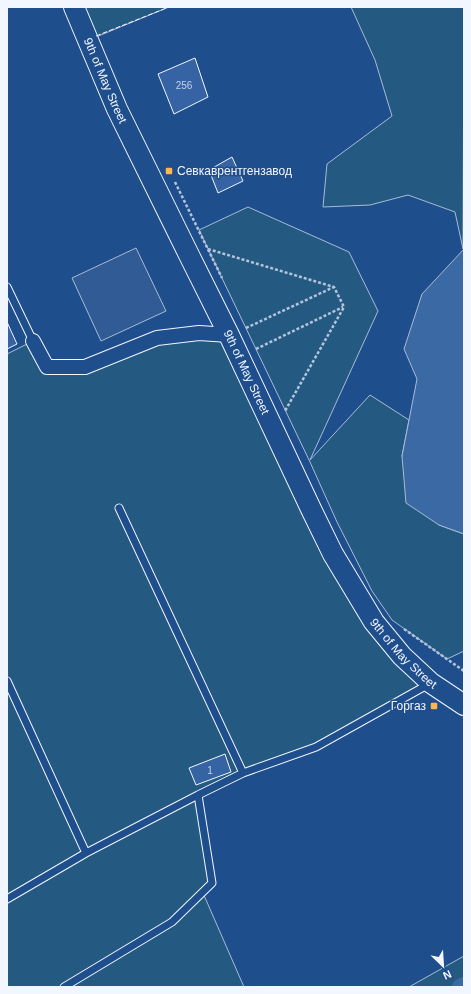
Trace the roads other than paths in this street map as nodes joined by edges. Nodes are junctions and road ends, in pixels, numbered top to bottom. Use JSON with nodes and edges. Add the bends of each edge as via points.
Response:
{"nodes":[{"id":1,"x":74,"y":7,"type":"edge"},
{"id":2,"x":7,"y":287,"type":"edge"},
{"id":3,"x":238,"y":331,"type":"junction"},
{"id":4,"x":33,"y":341,"type":"joint"},
{"id":5,"x":119,"y":508,"type":"dead end"},
{"id":6,"x":7,"y":681,"type":"edge"},
{"id":7,"x":431,"y":683,"type":"junction"},
{"id":8,"x":464,"y":705,"type":"edge"},
{"id":9,"x":243,"y":773,"type":"junction"},
{"id":10,"x":198,"y":795,"type":"junction"},
{"id":11,"x":86,"y":853,"type":"junction"},
{"id":12,"x":7,"y":899,"type":"edge"},
{"id":13,"x":64,"y":987,"type":"edge"}],
"edges":[{"from":1,"to":3,"type":"street","name":"9th of May Street","via":[[117,109]]},
{"from":2,"to":4,"type":"lane"},
{"from":3,"to":4,"type":"street","via":[[157,338],[85,367],[47,367]]},
{"from":3,"to":7,"type":"street","name":"9th of May Street","via":[[311,509],[333,554],[374,622],[402,656]]},
{"from":5,"to":9,"type":"lane"},
{"from":6,"to":11,"type":"lane"},
{"from":7,"to":8,"type":"street","name":"9th of May Street"},
{"from":7,"to":9,"type":"lane","via":[[316,747]]},
{"from":9,"to":10,"type":"lane"},
{"from":10,"to":11,"type":"lane"},
{"from":10,"to":13,"type":"lane","via":[[212,883],[172,922]]},
{"from":11,"to":12,"type":"lane"}]}
